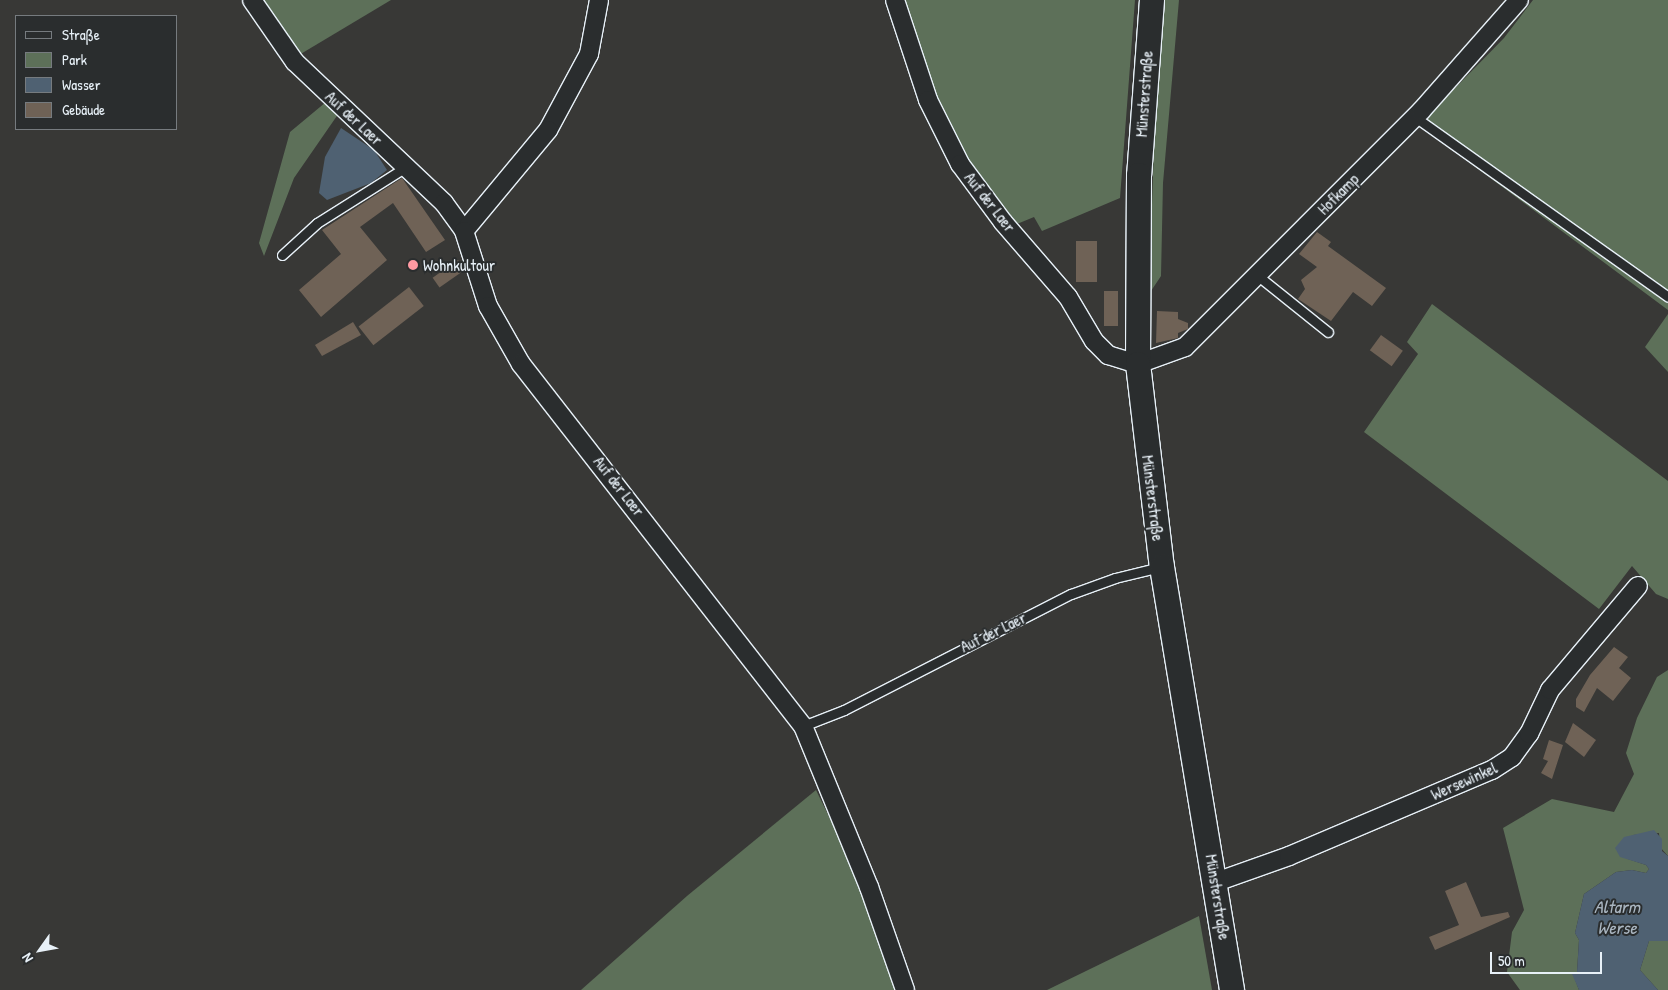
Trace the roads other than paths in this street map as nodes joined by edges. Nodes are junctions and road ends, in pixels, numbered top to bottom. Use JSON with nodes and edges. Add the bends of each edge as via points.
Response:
{"nodes":[{"id":1,"x":252,"y":0,"type":"edge"},
{"id":2,"x":599,"y":0,"type":"edge"},
{"id":3,"x":895,"y":0,"type":"edge"},
{"id":4,"x":1152,"y":0,"type":"edge"},
{"id":5,"x":1519,"y":0,"type":"edge"},
{"id":6,"x":1415,"y":117,"type":"junction"},
{"id":7,"x":406,"y":167,"type":"junction"},
{"id":8,"x":464,"y":231,"type":"junction"},
{"id":9,"x":282,"y":255,"type":"dead end"},
{"id":10,"x":1257,"y":275,"type":"junction"},
{"id":11,"x":1668,"y":297,"type":"edge"},
{"id":12,"x":1328,"y":332,"type":"dead end"},
{"id":13,"x":1138,"y":364,"type":"junction"},
{"id":14,"x":1162,"y":567,"type":"junction"},
{"id":15,"x":1638,"y":586,"type":"dead end"},
{"id":16,"x":803,"y":726,"type":"junction"},
{"id":17,"x":1216,"y":882,"type":"junction"},
{"id":18,"x":905,"y":990,"type":"edge"},
{"id":19,"x":1232,"y":990,"type":"edge"}],
"edges":[{"from":1,"to":7,"type":"street","name":"Auf der Laer","via":[[294,62]]},
{"from":2,"to":8,"type":"street","via":[[589,54],[548,130]]},
{"from":3,"to":13,"type":"street","name":"Auf der Laer","via":[[925,93],[960,164],[1003,222],[1068,297],[1094,341],[1108,355]]},
{"from":4,"to":13,"type":"main road","name":"Münsterstraße","via":[[1138,175]]},
{"from":5,"to":6,"type":"street","name":"Hofkamp"},
{"from":6,"to":10,"type":"street","name":"Hofkamp"},
{"from":6,"to":11,"type":"lane"},
{"from":7,"to":8,"type":"street","name":"Auf der Laer","via":[[444,203]]},
{"from":7,"to":9,"type":"lane","via":[[323,219]]},
{"from":8,"to":16,"type":"street","name":"Auf der Laer","via":[[488,306],[521,364]]},
{"from":10,"to":12,"type":"lane"},
{"from":10,"to":13,"type":"street","name":"Hofkamp","via":[[1185,347]]},
{"from":13,"to":14,"type":"main road","name":"Münsterstraße"},
{"from":14,"to":16,"type":"lane","name":"Auf der Laer","via":[[1115,578],[1071,594],[844,710]]},
{"from":14,"to":17,"type":"main road","name":"Münsterstraße"},
{"from":15,"to":17,"type":"street","name":"Wersewinkel","via":[[1550,690],[1529,734],[1512,758],[1492,770],[1298,853]]},
{"from":16,"to":18,"type":"street","name":"Auf der Laer","via":[[869,887]]},
{"from":17,"to":19,"type":"main road","name":"Münsterstraße"}]}
